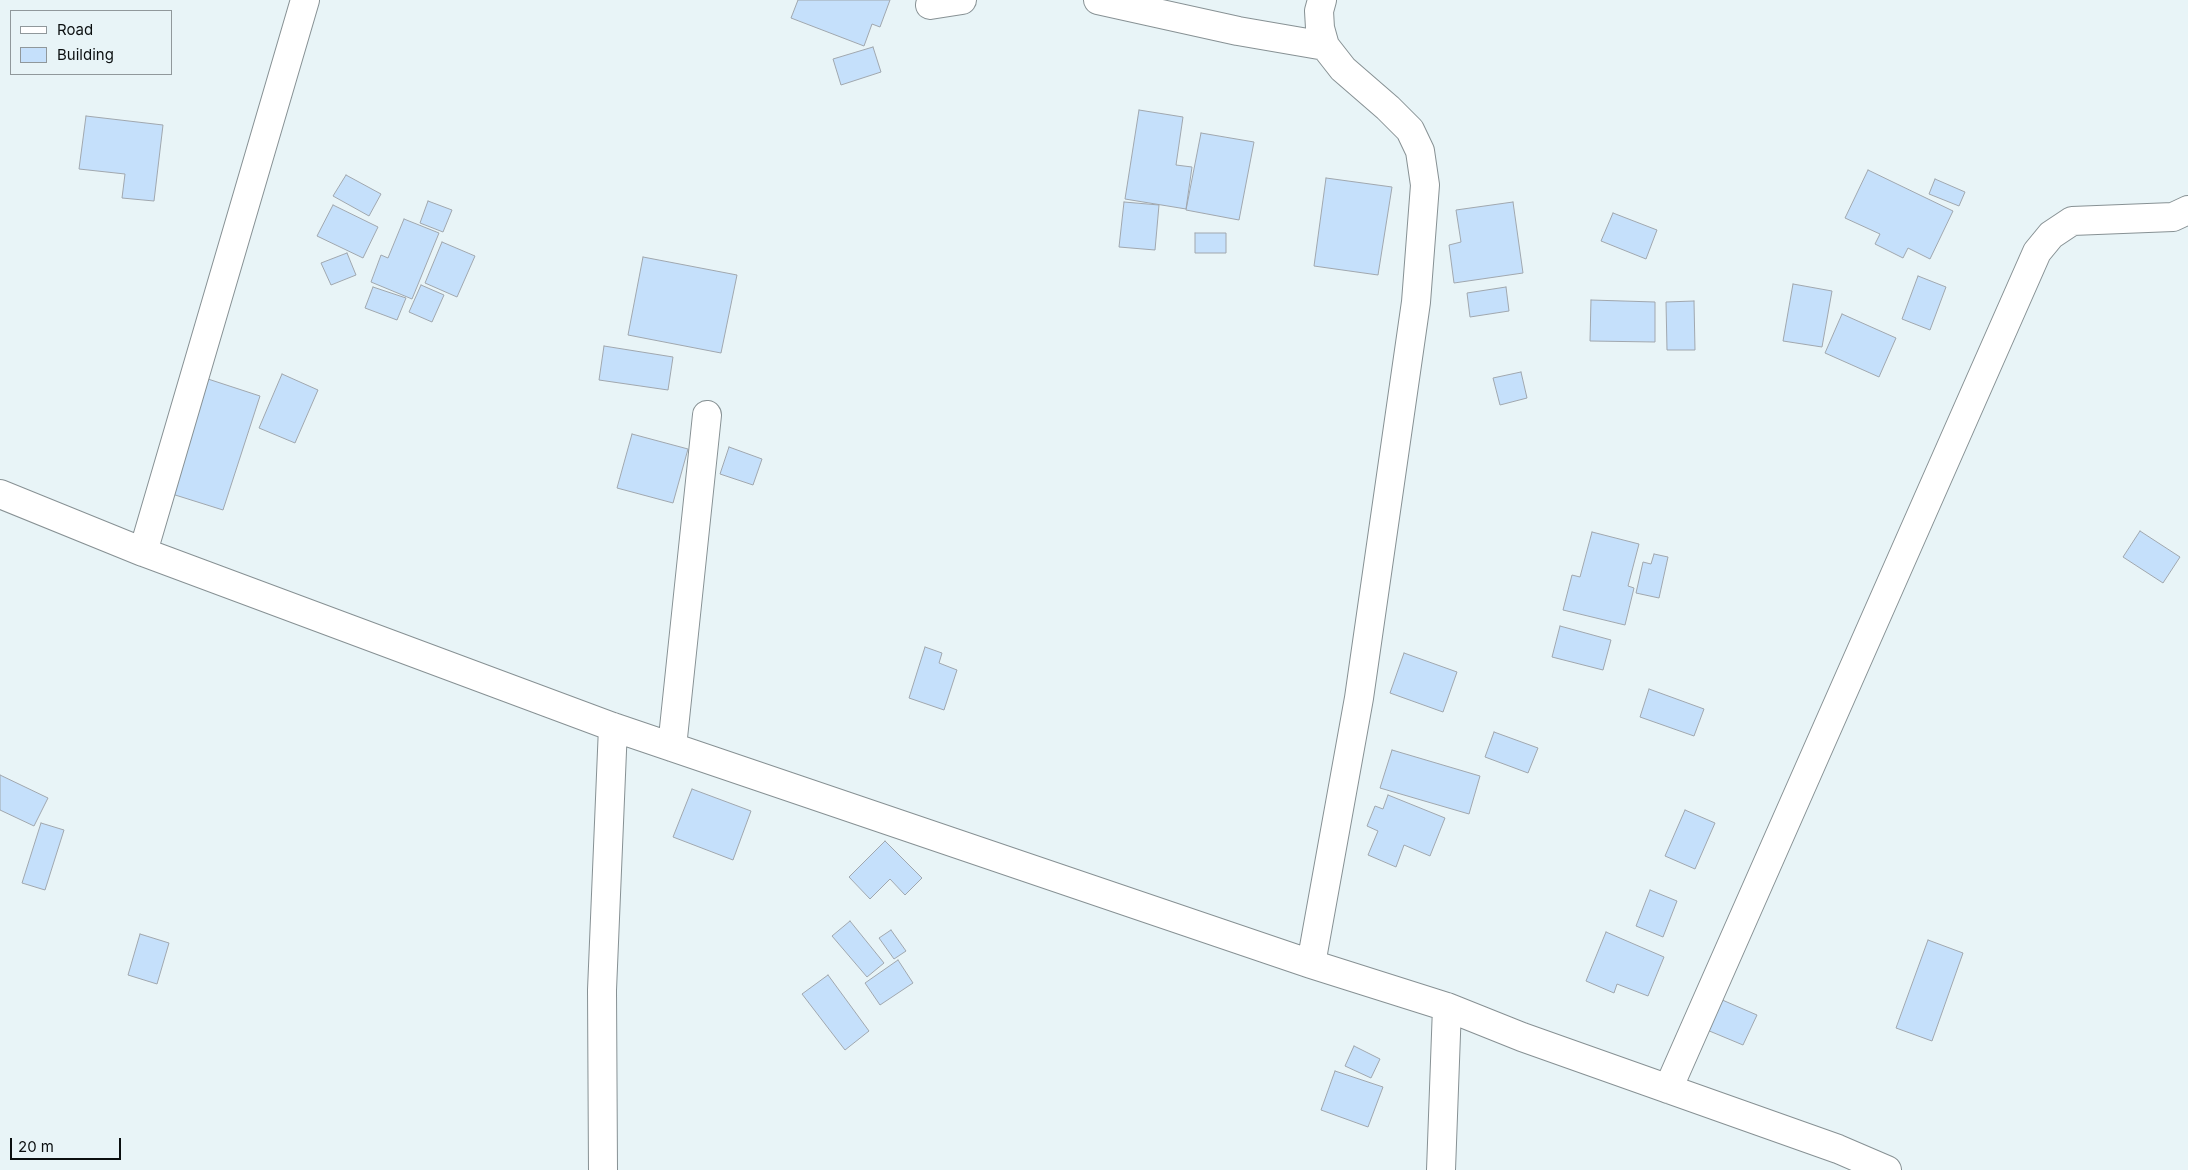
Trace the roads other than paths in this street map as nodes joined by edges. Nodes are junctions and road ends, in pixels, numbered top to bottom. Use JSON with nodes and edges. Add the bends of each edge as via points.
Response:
{"nodes":[{"id":1,"x":305,"y":0,"type":"edge"},
{"id":2,"x":962,"y":0,"type":"edge"},
{"id":3,"x":1098,"y":0,"type":"edge"},
{"id":4,"x":1322,"y":0,"type":"edge"},
{"id":5,"x":930,"y":5,"type":"dead end"},
{"id":6,"x":1325,"y":46,"type":"junction"},
{"id":7,"x":2188,"y":210,"type":"edge"},
{"id":8,"x":707,"y":415,"type":"dead end"},
{"id":9,"x":0,"y":494,"type":"edge"},
{"id":10,"x":143,"y":552,"type":"junction"},
{"id":11,"x":613,"y":727,"type":"junction"},
{"id":12,"x":672,"y":747,"type":"junction"},
{"id":13,"x":1311,"y":964,"type":"junction"},
{"id":14,"x":1447,"y":1008,"type":"junction"},
{"id":15,"x":1668,"y":1089,"type":"junction"},
{"id":16,"x":603,"y":1170,"type":"edge"},
{"id":17,"x":1441,"y":1170,"type":"edge"},
{"id":18,"x":1888,"y":1170,"type":"edge"}],
"edges":[{"from":1,"to":10,"type":"street"},
{"from":2,"to":5,"type":"street"},
{"from":3,"to":6,"type":"street","via":[[1238,32]]},
{"from":4,"to":6,"type":"street","via":[[1320,28]]},
{"from":6,"to":13,"type":"street","via":[[1343,69],[1410,130],[1420,151],[1425,185],[1416,302],[1359,698]]},
{"from":7,"to":15,"type":"street","via":[[2173,217],[2072,221],[2051,234],[2037,252]]},
{"from":8,"to":12,"type":"street"},
{"from":9,"to":10,"type":"street"},
{"from":10,"to":11,"type":"street"},
{"from":11,"to":12,"type":"street"},
{"from":11,"to":16,"type":"street","via":[[602,990]]},
{"from":12,"to":13,"type":"street"},
{"from":13,"to":14,"type":"street"},
{"from":14,"to":15,"type":"street"},
{"from":14,"to":17,"type":"street"},
{"from":15,"to":18,"type":"street"}]}
